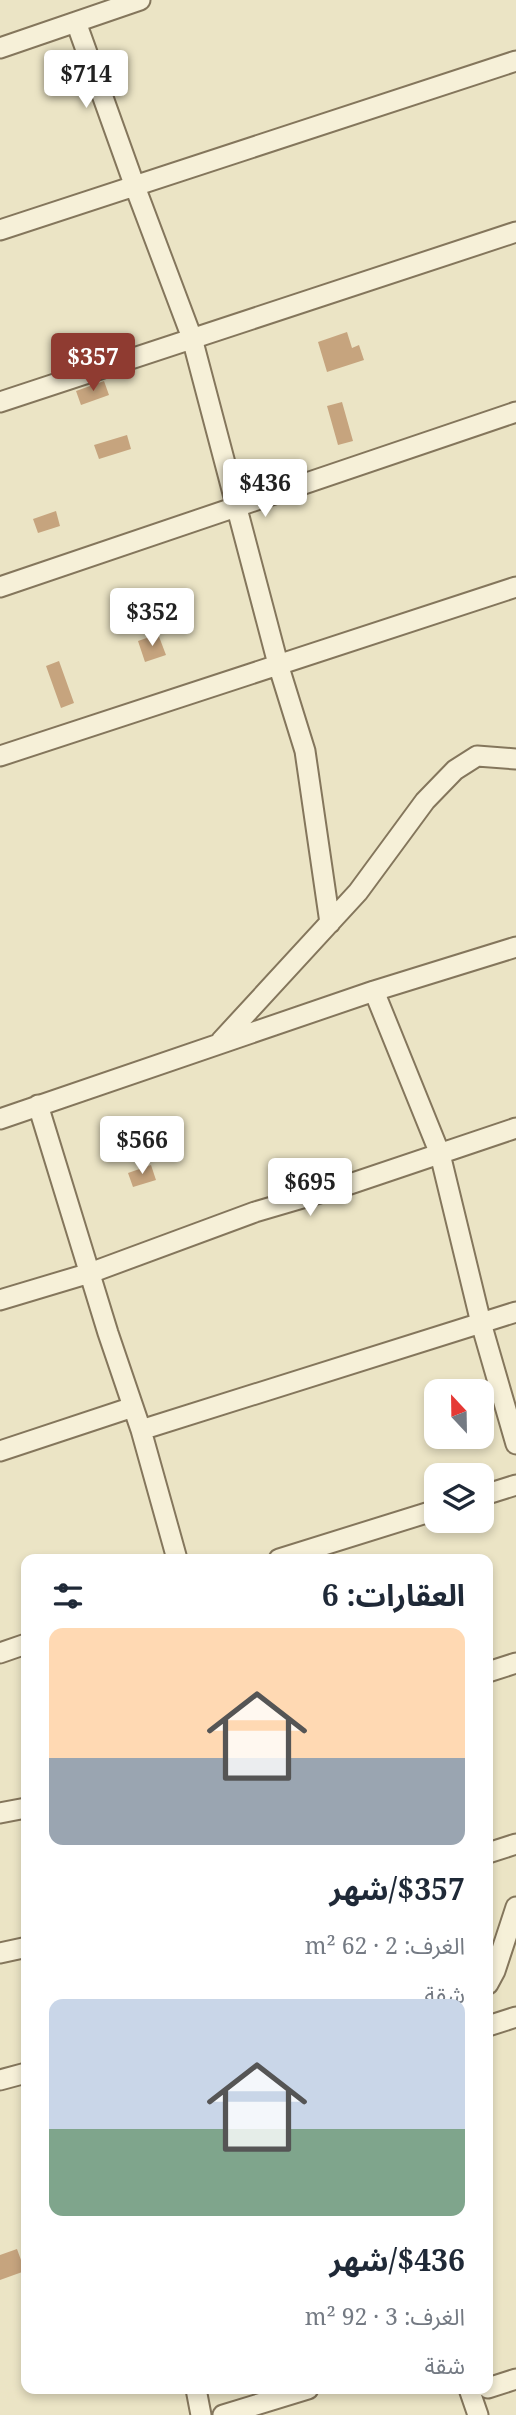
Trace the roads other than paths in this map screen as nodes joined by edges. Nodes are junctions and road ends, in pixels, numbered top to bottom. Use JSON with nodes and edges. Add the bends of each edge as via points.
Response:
{"nodes":[{"id":1,"x":140,"y":0,"type":"edge"},
{"id":2,"x":76,"y":22,"type":"junction"},
{"id":3,"x":0,"y":48,"type":"edge"},
{"id":4,"x":516,"y":61,"type":"edge"},
{"id":5,"x":134,"y":184,"type":"junction"},
{"id":6,"x":0,"y":230,"type":"edge"},
{"id":7,"x":516,"y":232,"type":"edge"},
{"id":8,"x":192,"y":338,"type":"junction"},
{"id":9,"x":0,"y":402,"type":"edge"},
{"id":10,"x":516,"y":412,"type":"edge"},
{"id":11,"x":238,"y":507,"type":"junction"},
{"id":12,"x":0,"y":587,"type":"edge"},
{"id":13,"x":516,"y":587,"type":"edge"},
{"id":14,"x":278,"y":664,"type":"junction"},
{"id":15,"x":0,"y":755,"type":"edge"},
{"id":16,"x":516,"y":760,"type":"edge"},
{"id":17,"x":330,"y":923,"type":"junction"},
{"id":18,"x":516,"y":947,"type":"edge"},
{"id":19,"x":374,"y":991,"type":"junction"},
{"id":20,"x":218,"y":1044,"type":"junction"},
{"id":21,"x":38,"y":1105,"type":"junction"},
{"id":22,"x":0,"y":1119,"type":"edge"},
{"id":23,"x":516,"y":1128,"type":"edge"},
{"id":24,"x":440,"y":1154,"type":"junction"},
{"id":25,"x":90,"y":1273,"type":"junction"},
{"id":26,"x":0,"y":1300,"type":"edge"},
{"id":27,"x":516,"y":1311,"type":"edge"},
{"id":28,"x":481,"y":1323,"type":"junction"},
{"id":29,"x":133,"y":1406,"type":"junction"},
{"id":30,"x":141,"y":1430,"type":"junction"},
{"id":31,"x":516,"y":1444,"type":"edge"},
{"id":32,"x":0,"y":1451,"type":"edge"},
{"id":33,"x":516,"y":1485,"type":"edge"},
{"id":34,"x":494,"y":1492,"type":"edge"},
{"id":35,"x":424,"y":1514,"type":"edge"},
{"id":36,"x":176,"y":1554,"type":"edge"},
{"id":37,"x":295,"y":1554,"type":"edge"},
{"id":38,"x":21,"y":1646,"type":"edge"},
{"id":39,"x":0,"y":1653,"type":"edge"},
{"id":40,"x":516,"y":1663,"type":"edge"},
{"id":41,"x":493,"y":1670,"type":"edge"},
{"id":42,"x":21,"y":1809,"type":"edge"},
{"id":43,"x":0,"y":1813,"type":"edge"},
{"id":44,"x":516,"y":1844,"type":"edge"},
{"id":45,"x":493,"y":1851,"type":"edge"},
{"id":46,"x":516,"y":1907,"type":"edge"},
{"id":47,"x":21,"y":1950,"type":"edge"},
{"id":48,"x":0,"y":1953,"type":"edge"},
{"id":49,"x":493,"y":1975,"type":"edge"},
{"id":50,"x":516,"y":2017,"type":"edge"},
{"id":51,"x":493,"y":2024,"type":"edge"},
{"id":52,"x":21,"y":2074,"type":"edge"},
{"id":53,"x":0,"y":2080,"type":"edge"},
{"id":54,"x":516,"y":2379,"type":"edge"},
{"id":55,"x":493,"y":2386,"type":"edge"},
{"id":56,"x":198,"y":2394,"type":"edge"},
{"id":57,"x":292,"y":2394,"type":"edge"},
{"id":58,"x":478,"y":2394,"type":"edge"},
{"id":59,"x":201,"y":2415,"type":"edge"},
{"id":60,"x":223,"y":2415,"type":"edge"},
{"id":61,"x":478,"y":2415,"type":"edge"}],
"edges":[{"from":1,"to":2,"type":"street"},
{"from":2,"to":3,"type":"street"},
{"from":2,"to":5,"type":"street"},
{"from":4,"to":5,"type":"street"},
{"from":5,"to":6,"type":"street"},
{"from":5,"to":8,"type":"street"},
{"from":7,"to":8,"type":"street"},
{"from":8,"to":9,"type":"street"},
{"from":8,"to":11,"type":"street"},
{"from":10,"to":11,"type":"street"},
{"from":11,"to":12,"type":"street"},
{"from":11,"to":14,"type":"street"},
{"from":13,"to":14,"type":"street"},
{"from":14,"to":15,"type":"street"},
{"from":14,"to":17,"type":"street","via":[[305,751]]},
{"from":16,"to":17,"type":"street","via":[[477,757],[455,770],[425,801]]},
{"from":17,"to":20,"type":"street"},
{"from":18,"to":19,"type":"street"},
{"from":19,"to":20,"type":"street"},
{"from":19,"to":24,"type":"street"},
{"from":20,"to":21,"type":"street"},
{"from":21,"to":22,"type":"street"},
{"from":21,"to":25,"type":"street"},
{"from":23,"to":24,"type":"street"},
{"from":24,"to":25,"type":"street","via":[[255,1212]]},
{"from":24,"to":28,"type":"street"},
{"from":25,"to":26,"type":"street"},
{"from":25,"to":29,"type":"street"},
{"from":27,"to":28,"type":"street"},
{"from":28,"to":30,"type":"street"},
{"from":28,"to":31,"type":"street"},
{"from":29,"to":30,"type":"street"},
{"from":29,"to":32,"type":"street"},
{"from":30,"to":36,"type":"street"},
{"from":33,"to":34,"type":"street"},
{"from":35,"to":37,"type":"street"},
{"from":38,"to":39,"type":"street"},
{"from":40,"to":41,"type":"street"},
{"from":42,"to":43,"type":"street"},
{"from":44,"to":45,"type":"street"},
{"from":46,"to":49,"type":"street"},
{"from":47,"to":48,"type":"street"},
{"from":50,"to":51,"type":"street"},
{"from":52,"to":53,"type":"street"},
{"from":54,"to":55,"type":"street"},
{"from":56,"to":59,"type":"street"},
{"from":57,"to":60,"type":"street"},
{"from":58,"to":61,"type":"street"}]}
